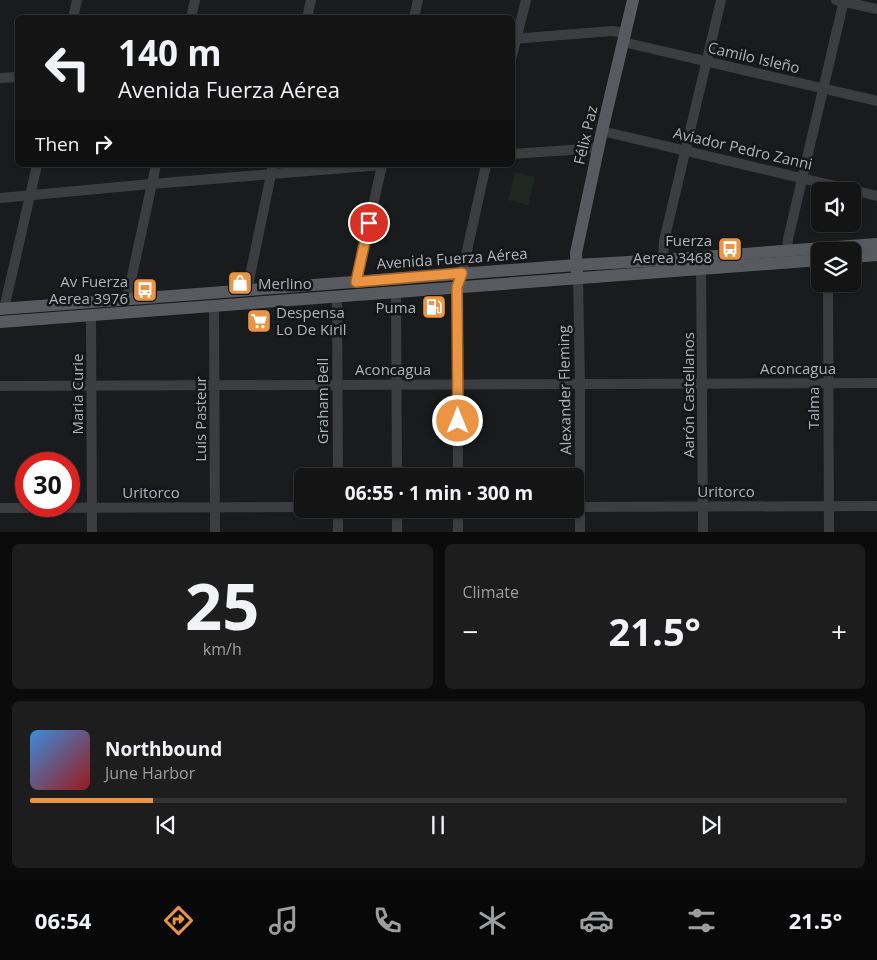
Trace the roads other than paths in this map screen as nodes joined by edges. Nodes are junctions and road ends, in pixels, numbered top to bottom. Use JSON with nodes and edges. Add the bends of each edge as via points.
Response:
{"nodes":[{"id":1,"x":77,"y":0,"type":"edge"},
{"id":2,"x":195,"y":0,"type":"edge"},
{"id":3,"x":311,"y":0,"type":"edge"},
{"id":4,"x":418,"y":0,"type":"edge"},
{"id":5,"x":526,"y":0,"type":"edge"},
{"id":6,"x":633,"y":0,"type":"edge"},
{"id":7,"x":721,"y":0,"type":"edge"},
{"id":8,"x":841,"y":1,"type":"edge"},
{"id":9,"x":877,"y":9,"type":"edge"},
{"id":10,"x":74,"y":15,"type":"edge"},
{"id":11,"x":192,"y":15,"type":"edge"},
{"id":12,"x":308,"y":15,"type":"edge"},
{"id":13,"x":415,"y":15,"type":"edge"},
{"id":14,"x":625,"y":37,"type":"junction"},
{"id":15,"x":515,"y":39,"type":"edge"},
{"id":16,"x":707,"y":62,"type":"junction"},
{"id":17,"x":15,"y":77,"type":"edge"},
{"id":18,"x":0,"y":78,"type":"edge"},
{"id":19,"x":823,"y":88,"type":"junction"},
{"id":20,"x":877,"y":101,"type":"edge"},
{"id":21,"x":602,"y":131,"type":"junction"},
{"id":22,"x":599,"y":148,"type":"junction"},
{"id":23,"x":686,"y":150,"type":"junction"},
{"id":24,"x":515,"y":154,"type":"edge"},
{"id":25,"x":37,"y":167,"type":"edge"},
{"id":26,"x":155,"y":167,"type":"edge"},
{"id":27,"x":338,"y":167,"type":"edge"},
{"id":28,"x":382,"y":167,"type":"edge"},
{"id":29,"x":486,"y":167,"type":"edge"},
{"id":30,"x":272,"y":170,"type":"edge"},
{"id":31,"x":802,"y":177,"type":"junction"},
{"id":32,"x":151,"y":184,"type":"junction"},
{"id":33,"x":30,"y":196,"type":"junction"},
{"id":34,"x":877,"y":196,"type":"edge"},
{"id":35,"x":0,"y":198,"type":"edge"},
{"id":36,"x":877,"y":244,"type":"edge"},
{"id":37,"x":787,"y":250,"type":"junction"},
{"id":38,"x":877,"y":255,"type":"edge"},
{"id":39,"x":861,"y":256,"type":"edge"},
{"id":40,"x":663,"y":260,"type":"junction"},
{"id":41,"x":811,"y":260,"type":"edge"},
{"id":42,"x":701,"y":263,"type":"junction"},
{"id":43,"x":577,"y":271,"type":"junction"},
{"id":44,"x":462,"y":273,"type":"junction"},
{"id":45,"x":356,"y":282,"type":"junction"},
{"id":46,"x":457,"y":287,"type":"junction"},
{"id":47,"x":247,"y":290,"type":"junction"},
{"id":48,"x":396,"y":292,"type":"junction"},
{"id":49,"x":828,"y":292,"type":"edge"},
{"id":50,"x":337,"y":296,"type":"junction"},
{"id":51,"x":127,"y":299,"type":"junction"},
{"id":52,"x":214,"y":306,"type":"junction"},
{"id":53,"x":2,"y":309,"type":"edge"},
{"id":54,"x":91,"y":315,"type":"junction"},
{"id":55,"x":0,"y":322,"type":"edge"},
{"id":56,"x":828,"y":383,"type":"junction"},
{"id":57,"x":877,"y":383,"type":"edge"},
{"id":58,"x":397,"y":384,"type":"junction"},
{"id":59,"x":458,"y":384,"type":"junction"},
{"id":60,"x":580,"y":384,"type":"junction"},
{"id":61,"x":702,"y":384,"type":"junction"},
{"id":62,"x":92,"y":385,"type":"junction"},
{"id":63,"x":214,"y":385,"type":"junction"},
{"id":64,"x":337,"y":385,"type":"junction"},
{"id":65,"x":0,"y":386,"type":"edge"},
{"id":66,"x":338,"y":468,"type":"edge"},
{"id":67,"x":397,"y":468,"type":"edge"},
{"id":68,"x":458,"y":468,"type":"edge"},
{"id":69,"x":579,"y":468,"type":"edge"},
{"id":70,"x":703,"y":506,"type":"junction"},
{"id":71,"x":828,"y":506,"type":"junction"},
{"id":72,"x":877,"y":506,"type":"edge"},
{"id":73,"x":92,"y":507,"type":"junction"},
{"id":74,"x":215,"y":507,"type":"junction"},
{"id":75,"x":294,"y":507,"type":"edge"},
{"id":76,"x":584,"y":507,"type":"edge"},
{"id":77,"x":0,"y":508,"type":"edge"},
{"id":78,"x":338,"y":518,"type":"edge"},
{"id":79,"x":397,"y":518,"type":"edge"},
{"id":80,"x":458,"y":518,"type":"edge"},
{"id":81,"x":579,"y":518,"type":"edge"},
{"id":82,"x":92,"y":532,"type":"edge"},
{"id":83,"x":215,"y":532,"type":"edge"},
{"id":84,"x":338,"y":532,"type":"edge"},
{"id":85,"x":397,"y":532,"type":"edge"},
{"id":86,"x":458,"y":532,"type":"edge"},
{"id":87,"x":580,"y":532,"type":"edge"},
{"id":88,"x":703,"y":532,"type":"edge"},
{"id":89,"x":828,"y":532,"type":"edge"}],
"edges":[{"from":1,"to":10,"type":"street"},
{"from":2,"to":11,"type":"street"},
{"from":3,"to":12,"type":"street"},
{"from":4,"to":13,"type":"street"},
{"from":5,"to":15,"type":"street"},
{"from":6,"to":14,"type":"main road","name":"Félix Paz"},
{"from":7,"to":16,"type":"street"},
{"from":8,"to":9,"type":"street"},
{"from":8,"to":19,"type":"street"},
{"from":14,"to":15,"type":"street","name":"Camilo Isleño","via":[[612,31]]},
{"from":14,"to":16,"type":"street","name":"Camilo Isleño"},
{"from":14,"to":21,"type":"main road","name":"Félix Paz"},
{"from":16,"to":19,"type":"street","name":"Camilo Isleño"},
{"from":16,"to":23,"type":"street"},
{"from":17,"to":18,"type":"street"},
{"from":19,"to":20,"type":"street","name":"Camilo Isleño"},
{"from":19,"to":31,"type":"street"},
{"from":21,"to":22,"type":"main road","name":"Félix Paz"},
{"from":21,"to":23,"type":"street","name":"Aviador Pedro Zanni"},
{"from":22,"to":24,"type":"street"},
{"from":22,"to":43,"type":"main road","name":"Félix Paz","via":[[576,252]]},
{"from":23,"to":31,"type":"street","name":"Aviador Pedro Zanni"},
{"from":23,"to":40,"type":"street","via":[[664,241]]},
{"from":25,"to":33,"type":"street"},
{"from":26,"to":32,"type":"street"},
{"from":27,"to":30,"type":"street"},
{"from":28,"to":45,"type":"street"},
{"from":29,"to":44,"type":"street"},
{"from":30,"to":32,"type":"street"},
{"from":30,"to":47,"type":"street"},
{"from":31,"to":34,"type":"street","name":"Aviador Pedro Zanni"},
{"from":31,"to":37,"type":"street"},
{"from":32,"to":33,"type":"street"},
{"from":32,"to":51,"type":"street"},
{"from":33,"to":35,"type":"street"},
{"from":33,"to":53,"type":"street"},
{"from":36,"to":37,"type":"main road","name":"Avenida Fuerza Aérea"},
{"from":37,"to":42,"type":"main road","name":"Avenida Fuerza Aérea"},
{"from":38,"to":39,"type":"main road"},
{"from":40,"to":42,"type":"main road","name":"Avenida Fuerza Aérea"},
{"from":40,"to":43,"type":"main road","name":"Avenida Fuerza Aérea"},
{"from":41,"to":42,"type":"main road","name":"Avenida Fuerza Aérea"},
{"from":42,"to":43,"type":"main road","name":"Avenida Fuerza Aérea"},
{"from":42,"to":61,"type":"street","name":"Aarón Castellanos"},
{"from":43,"to":44,"type":"main road","name":"Avenida Fuerza Aérea"},
{"from":43,"to":46,"type":"main road","name":"Avenida Fuerza Aérea"},
{"from":43,"to":60,"type":"street","name":"Alexander Fleming"},
{"from":44,"to":45,"type":"main road","name":"Avenida Fuerza Aérea"},
{"from":44,"to":46,"type":"street"},
{"from":45,"to":47,"type":"main road","name":"Avenida Fuerza Aérea"},
{"from":46,"to":48,"type":"main road","name":"Avenida Fuerza Aérea"},
{"from":46,"to":59,"type":"street"},
{"from":47,"to":51,"type":"main road","name":"Avenida Fuerza Aérea"},
{"from":48,"to":50,"type":"main road","name":"Avenida Fuerza Aérea"},
{"from":48,"to":58,"type":"street"},
{"from":49,"to":56,"type":"street","name":"Talma"},
{"from":50,"to":52,"type":"main road","name":"Avenida Fuerza Aérea"},
{"from":50,"to":64,"type":"street","name":"Graham Bell"},
{"from":51,"to":53,"type":"main road","name":"Avenida Fuerza Aérea"},
{"from":52,"to":54,"type":"main road","name":"Avenida Fuerza Aérea"},
{"from":52,"to":63,"type":"street","name":"Luis Pasteur"},
{"from":54,"to":55,"type":"main road","name":"Avenida Fuerza Aérea"},
{"from":54,"to":62,"type":"street","name":"Maria Curie"},
{"from":56,"to":57,"type":"street","name":"Aconcagua"},
{"from":56,"to":61,"type":"street","name":"Aconcagua"},
{"from":56,"to":71,"type":"street","name":"Talma"},
{"from":58,"to":59,"type":"street","name":"Aconcagua"},
{"from":58,"to":64,"type":"street","name":"Aconcagua"},
{"from":58,"to":67,"type":"street"},
{"from":59,"to":60,"type":"street","name":"Aconcagua"},
{"from":59,"to":68,"type":"street"},
{"from":60,"to":61,"type":"street","name":"Aconcagua"},
{"from":60,"to":69,"type":"street","name":"Alexander Fleming"},
{"from":61,"to":70,"type":"street","name":"Aarón Castellanos"},
{"from":62,"to":63,"type":"street","name":"Aconcagua"},
{"from":62,"to":65,"type":"street","name":"Aconcagua"},
{"from":62,"to":73,"type":"street","name":"Maria Curie"},
{"from":63,"to":64,"type":"street","name":"Aconcagua"},
{"from":63,"to":74,"type":"street","name":"Luis Pasteur"},
{"from":64,"to":66,"type":"street","name":"Graham Bell"},
{"from":70,"to":71,"type":"street","name":"Uritorco"},
{"from":70,"to":76,"type":"street","name":"Uritorco"},
{"from":70,"to":88,"type":"street","name":"Aarón Castellanos"},
{"from":71,"to":72,"type":"street","name":"Uritorco"},
{"from":71,"to":89,"type":"street","name":"Talma"},
{"from":73,"to":74,"type":"street","name":"Uritorco"},
{"from":73,"to":77,"type":"street","name":"Uritorco"},
{"from":73,"to":82,"type":"street","name":"Maria Curie"},
{"from":74,"to":75,"type":"street","name":"Uritorco"},
{"from":74,"to":83,"type":"street","name":"Luis Pasteur"},
{"from":78,"to":84,"type":"street"},
{"from":79,"to":85,"type":"street"},
{"from":80,"to":86,"type":"street"},
{"from":81,"to":87,"type":"street","name":"Alexander Fleming"}]}
